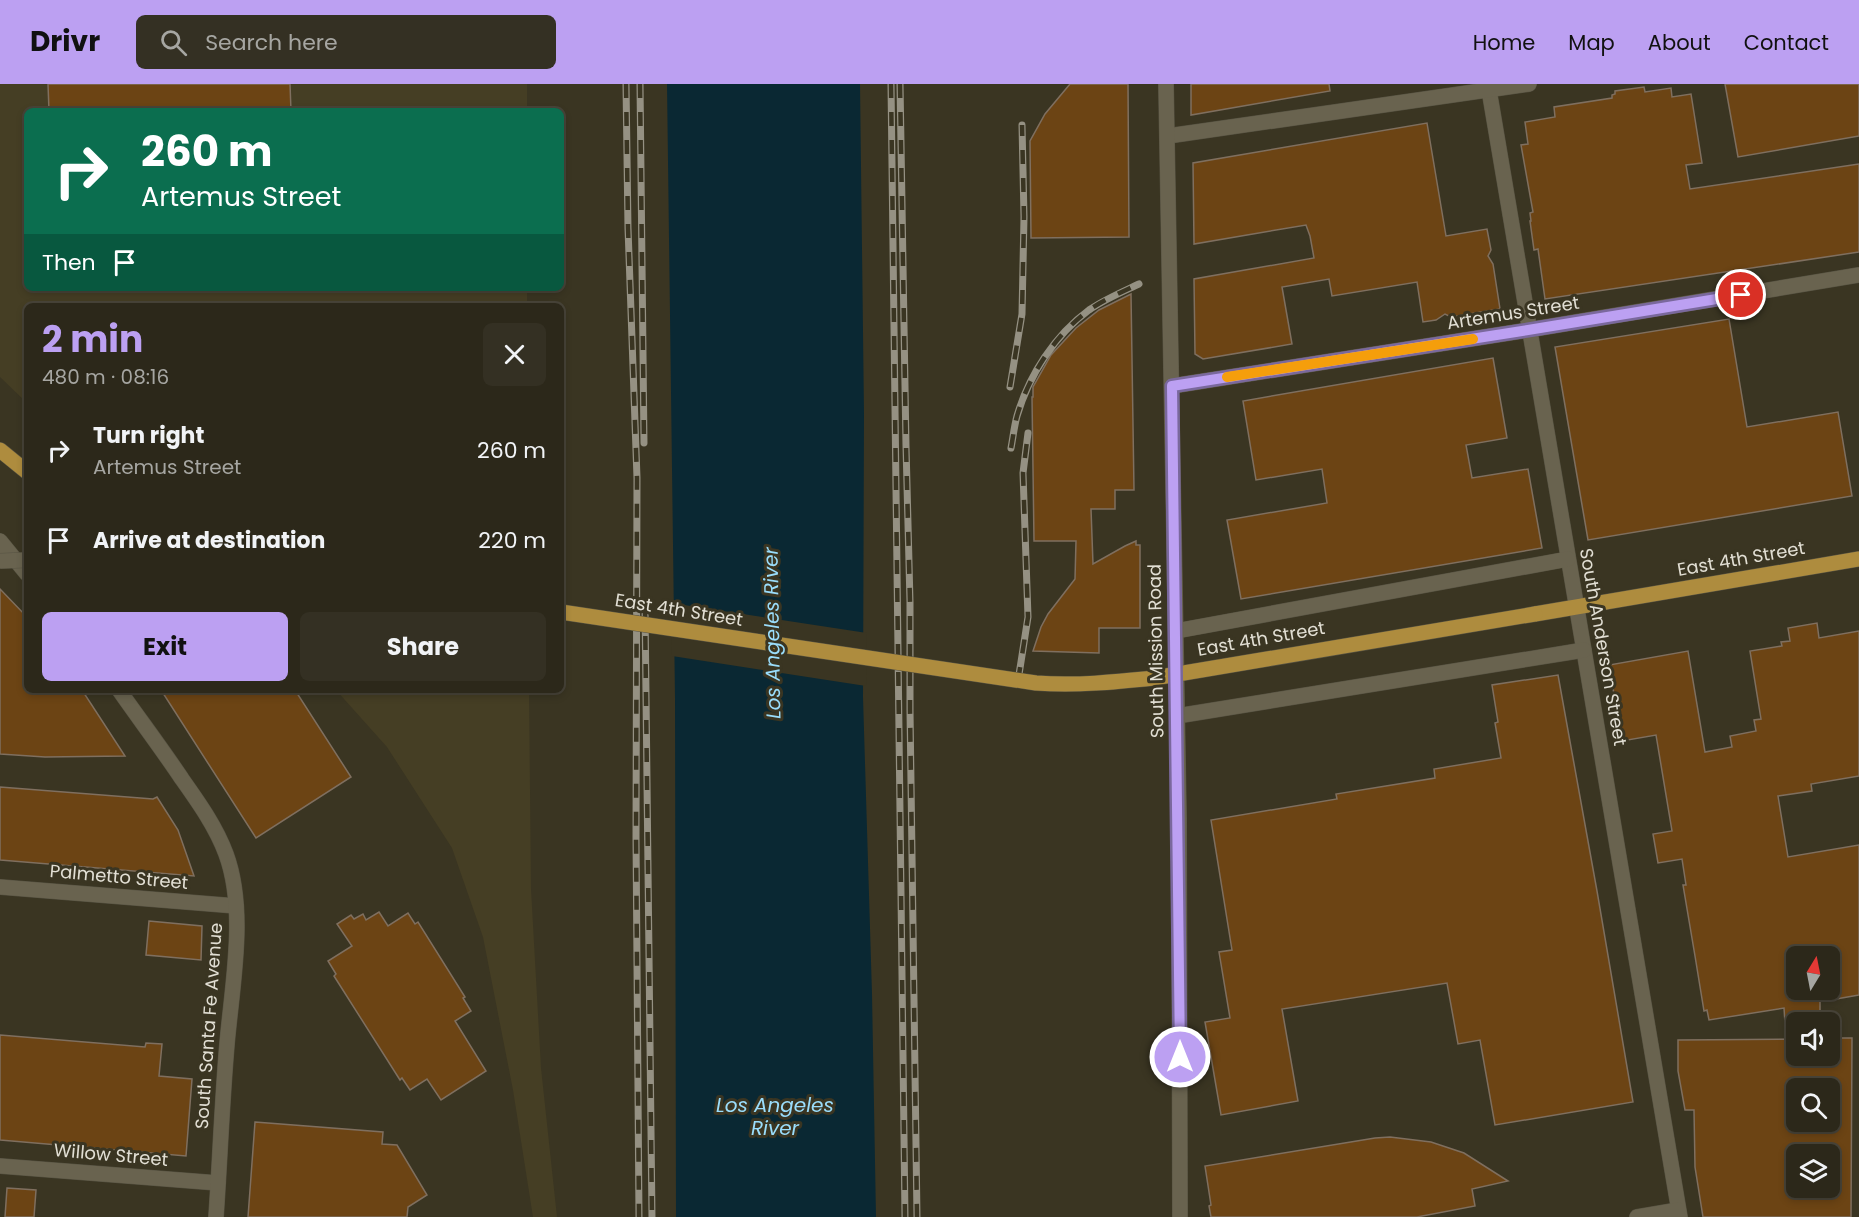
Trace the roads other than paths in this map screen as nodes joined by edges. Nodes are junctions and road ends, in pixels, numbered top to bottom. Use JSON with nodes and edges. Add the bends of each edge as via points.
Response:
{"nodes":[{"id":1,"x":1166,"y":84,"type":"edge"},
{"id":2,"x":1528,"y":84,"type":"edge"},
{"id":3,"x":1488,"y":87,"type":"edge"},
{"id":4,"x":1168,"y":136,"type":"junction"},
{"id":5,"x":1859,"y":275,"type":"edge"},
{"id":6,"x":1528,"y":330,"type":"junction"},
{"id":7,"x":1172,"y":386,"type":"junction"},
{"id":8,"x":0,"y":450,"type":"edge"},
{"id":9,"x":24,"y":470,"type":"edge"},
{"id":10,"x":0,"y":541,"type":"edge"},
{"id":11,"x":1568,"y":559,"type":"junction"},
{"id":12,"x":1859,"y":559,"type":"edge"},
{"id":13,"x":24,"y":560,"type":"edge"},
{"id":14,"x":0,"y":561,"type":"edge"},
{"id":15,"x":24,"y":569,"type":"edge"},
{"id":16,"x":1577,"y":607,"type":"junction"},
{"id":17,"x":564,"y":612,"type":"edge"},
{"id":18,"x":1176,"y":631,"type":"junction"},
{"id":19,"x":1584,"y":650,"type":"junction"},
{"id":20,"x":121,"y":693,"type":"edge"},
{"id":21,"x":1177,"y":716,"type":"junction"},
{"id":22,"x":0,"y":887,"type":"edge"},
{"id":23,"x":236,"y":906,"type":"junction"},
{"id":24,"x":0,"y":1166,"type":"edge"},
{"id":25,"x":218,"y":1183,"type":"junction"},
{"id":26,"x":1679,"y":1214,"type":"edge"},
{"id":27,"x":216,"y":1217,"type":"edge"},
{"id":28,"x":1180,"y":1217,"type":"edge"},
{"id":29,"x":1637,"y":1217,"type":"edge"}],
"edges":[{"from":1,"to":4,"type":"street","name":"South Mission Road"},
{"from":2,"to":3,"type":"street"},
{"from":3,"to":4,"type":"street"},
{"from":3,"to":6,"type":"street","name":"South Anderson Street"},
{"from":4,"to":7,"type":"street","name":"South Mission Road"},
{"from":5,"to":6,"type":"street","name":"Artemus Street"},
{"from":6,"to":7,"type":"street","name":"Artemus Street"},
{"from":6,"to":11,"type":"street","name":"South Anderson Street"},
{"from":7,"to":18,"type":"street","name":"South Mission Road"},
{"from":8,"to":9,"type":"main road"},
{"from":10,"to":15,"type":"street"},
{"from":11,"to":16,"type":"street","name":"South Anderson Street"},
{"from":11,"to":18,"type":"street","name":"East 4th Street"},
{"from":12,"to":16,"type":"main road","name":"East 4th Street"},
{"from":13,"to":14,"type":"street","bridge":true},
{"from":16,"to":17,"type":"main road","name":"East 4th Street","bridge":true,"via":[[1154,678],[1067,685],[1025,682]]},
{"from":16,"to":19,"type":"street","name":"South Anderson Street"},
{"from":18,"to":21,"type":"street","name":"South Mission Road"},
{"from":19,"to":21,"type":"street"},
{"from":19,"to":26,"type":"street","name":"South Anderson Street"},
{"from":20,"to":23,"type":"street","name":"South Santa Fe Avenue","via":[[219,836]]},
{"from":21,"to":28,"type":"street","name":"South Mission Road"},
{"from":22,"to":23,"type":"street","name":"Palmetto Street"},
{"from":23,"to":25,"type":"street","name":"South Santa Fe Avenue","via":[[237,947]]},
{"from":24,"to":25,"type":"street","name":"Willow Street"},
{"from":25,"to":27,"type":"street","name":"South Santa Fe Avenue"},
{"from":26,"to":29,"type":"street"}]}
